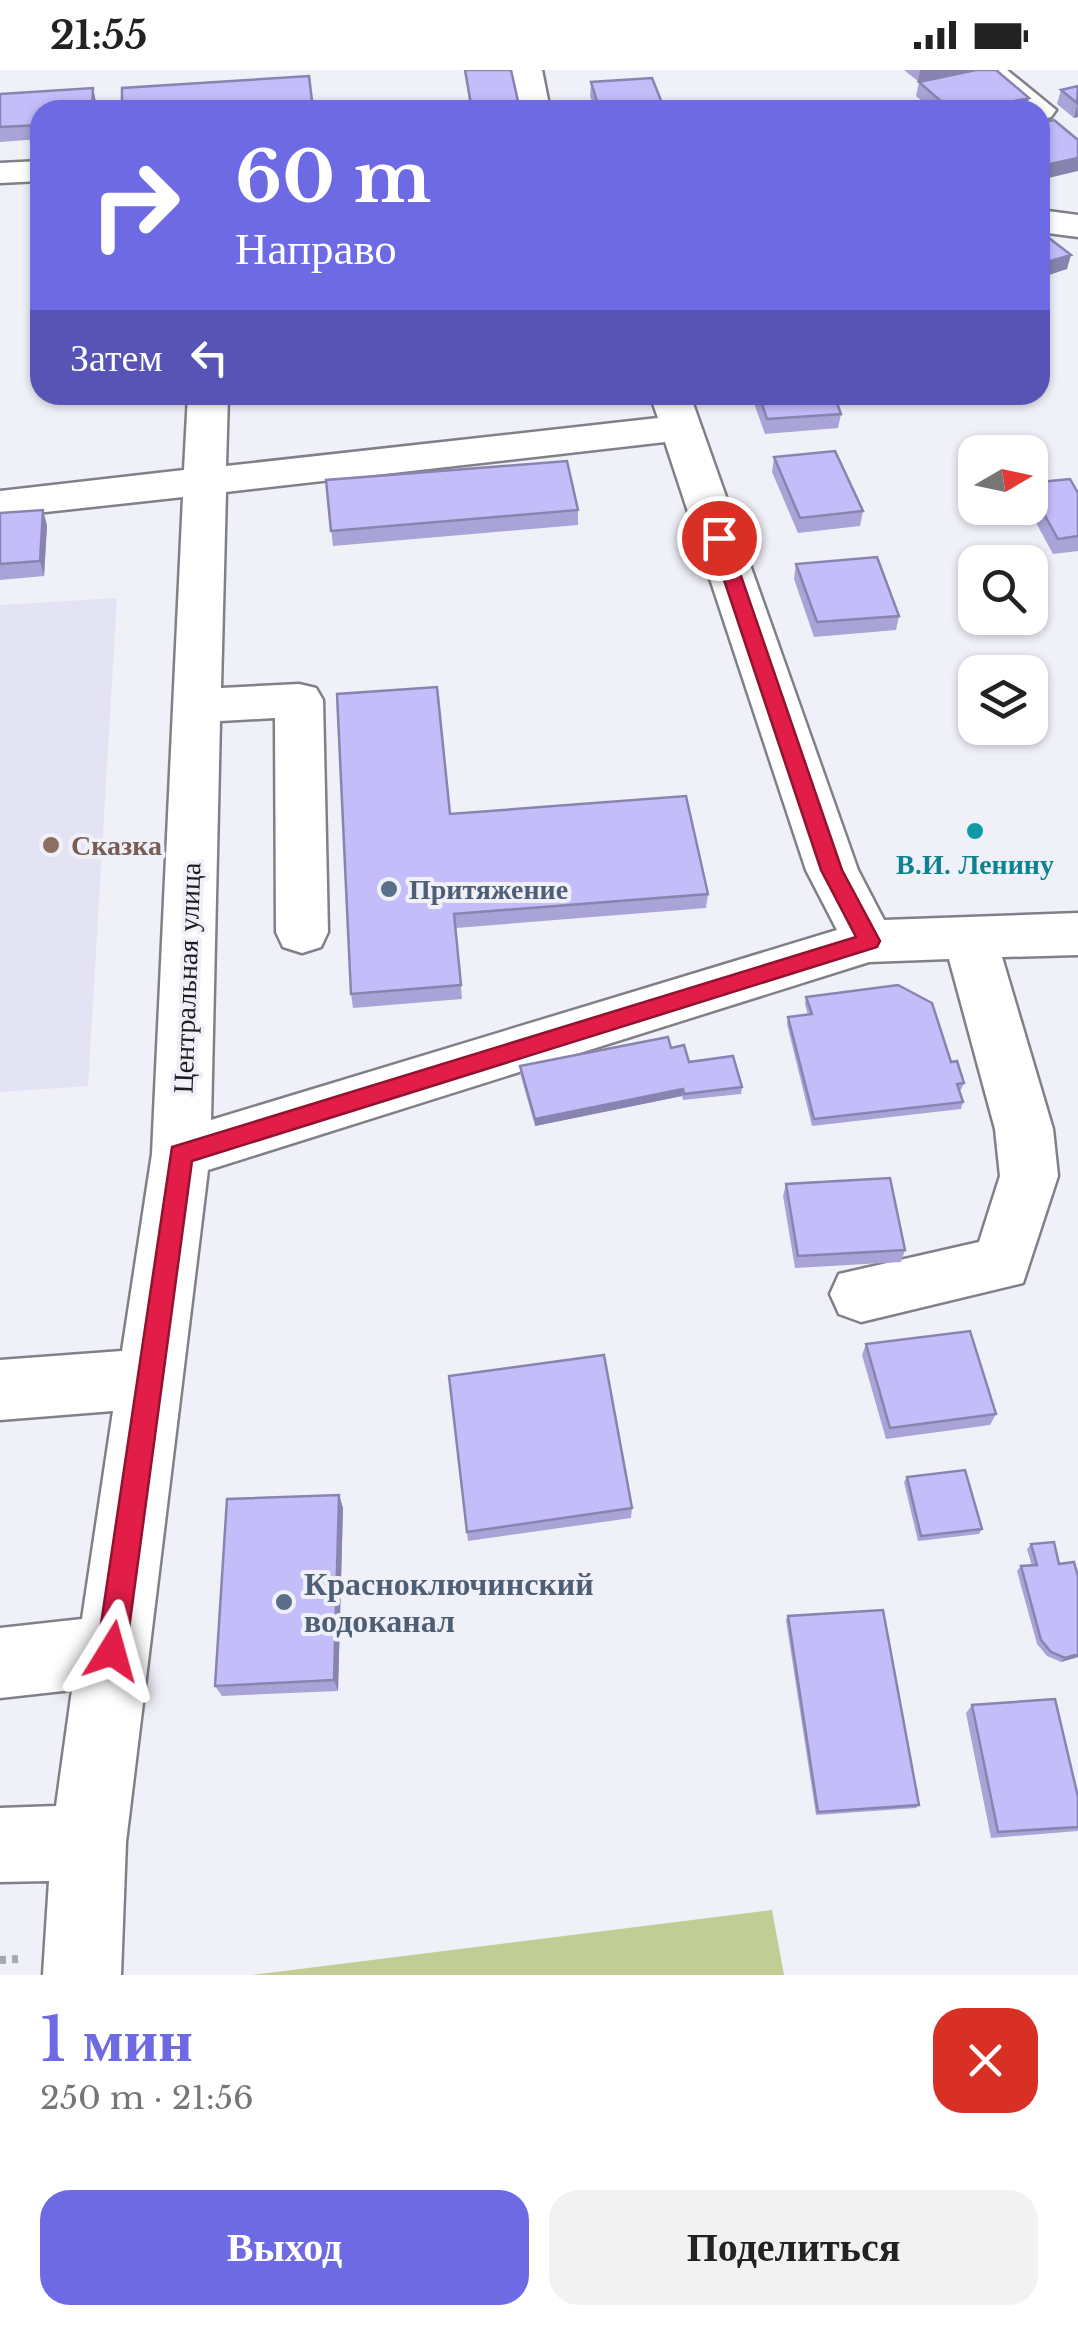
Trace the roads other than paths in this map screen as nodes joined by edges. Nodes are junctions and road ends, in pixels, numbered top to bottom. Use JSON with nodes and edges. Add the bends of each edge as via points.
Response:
{"nodes":[{"id":1,"x":526,"y":70,"type":"edge"},
{"id":2,"x":987,"y":70,"type":"edge"},
{"id":3,"x":531,"y":100,"type":"edge"},
{"id":4,"x":1025,"y":100,"type":"edge"},
{"id":5,"x":1050,"y":222,"type":"edge"},
{"id":6,"x":1078,"y":226,"type":"edge"},
{"id":7,"x":208,"y":405,"type":"edge"},
{"id":8,"x":676,"y":411,"type":"edge"},
{"id":9,"x":204,"y":484,"type":"junction"},
{"id":10,"x":0,"y":504,"type":"edge"},
{"id":11,"x":195,"y":706,"type":"junction"},
{"id":12,"x":302,"y":932,"type":"dead end"},
{"id":13,"x":1078,"y":934,"type":"edge"},
{"id":14,"x":970,"y":938,"type":"junction"},
{"id":15,"x":870,"y":941,"type":"junction"},
{"id":16,"x":181,"y":1154,"type":"junction"},
{"id":17,"x":861,"y":1294,"type":"dead end"},
{"id":18,"x":150,"y":1379,"type":"junction"},
{"id":19,"x":0,"y":1390,"type":"edge"},
{"id":20,"x":112,"y":1651,"type":"junction"},
{"id":21,"x":0,"y":1664,"type":"edge"},
{"id":22,"x":89,"y":1842,"type":"junction"},
{"id":23,"x":0,"y":1846,"type":"edge"},
{"id":24,"x":82,"y":1975,"type":"edge"}],
"edges":[{"from":1,"to":3,"type":"street"},
{"from":2,"to":4,"type":"street"},
{"from":5,"to":6,"type":"street"},
{"from":7,"to":9,"type":"street","name":"Центральная улица"},
{"from":8,"to":9,"type":"street"},
{"from":8,"to":15,"type":"street","via":[[832,870]]},
{"from":9,"to":10,"type":"street"},
{"from":9,"to":11,"type":"street","name":"Центральная улица"},
{"from":11,"to":12,"type":"street","via":[[299,700]]},
{"from":11,"to":16,"type":"street","name":"Центральная улица"},
{"from":13,"to":14,"type":"street"},
{"from":14,"to":15,"type":"street"},
{"from":14,"to":17,"type":"street","via":[[1024,1129],[1029,1176],[1002,1264]]},
{"from":15,"to":16,"type":"street"},
{"from":16,"to":18,"type":"street","name":"Центральная улица"},
{"from":18,"to":19,"type":"street"},
{"from":18,"to":20,"type":"street","name":"Центральная улица"},
{"from":20,"to":21,"type":"street"},
{"from":20,"to":22,"type":"street","name":"Центральная улица"},
{"from":22,"to":23,"type":"street"},
{"from":22,"to":24,"type":"street","name":"Центральная улица"}]}
